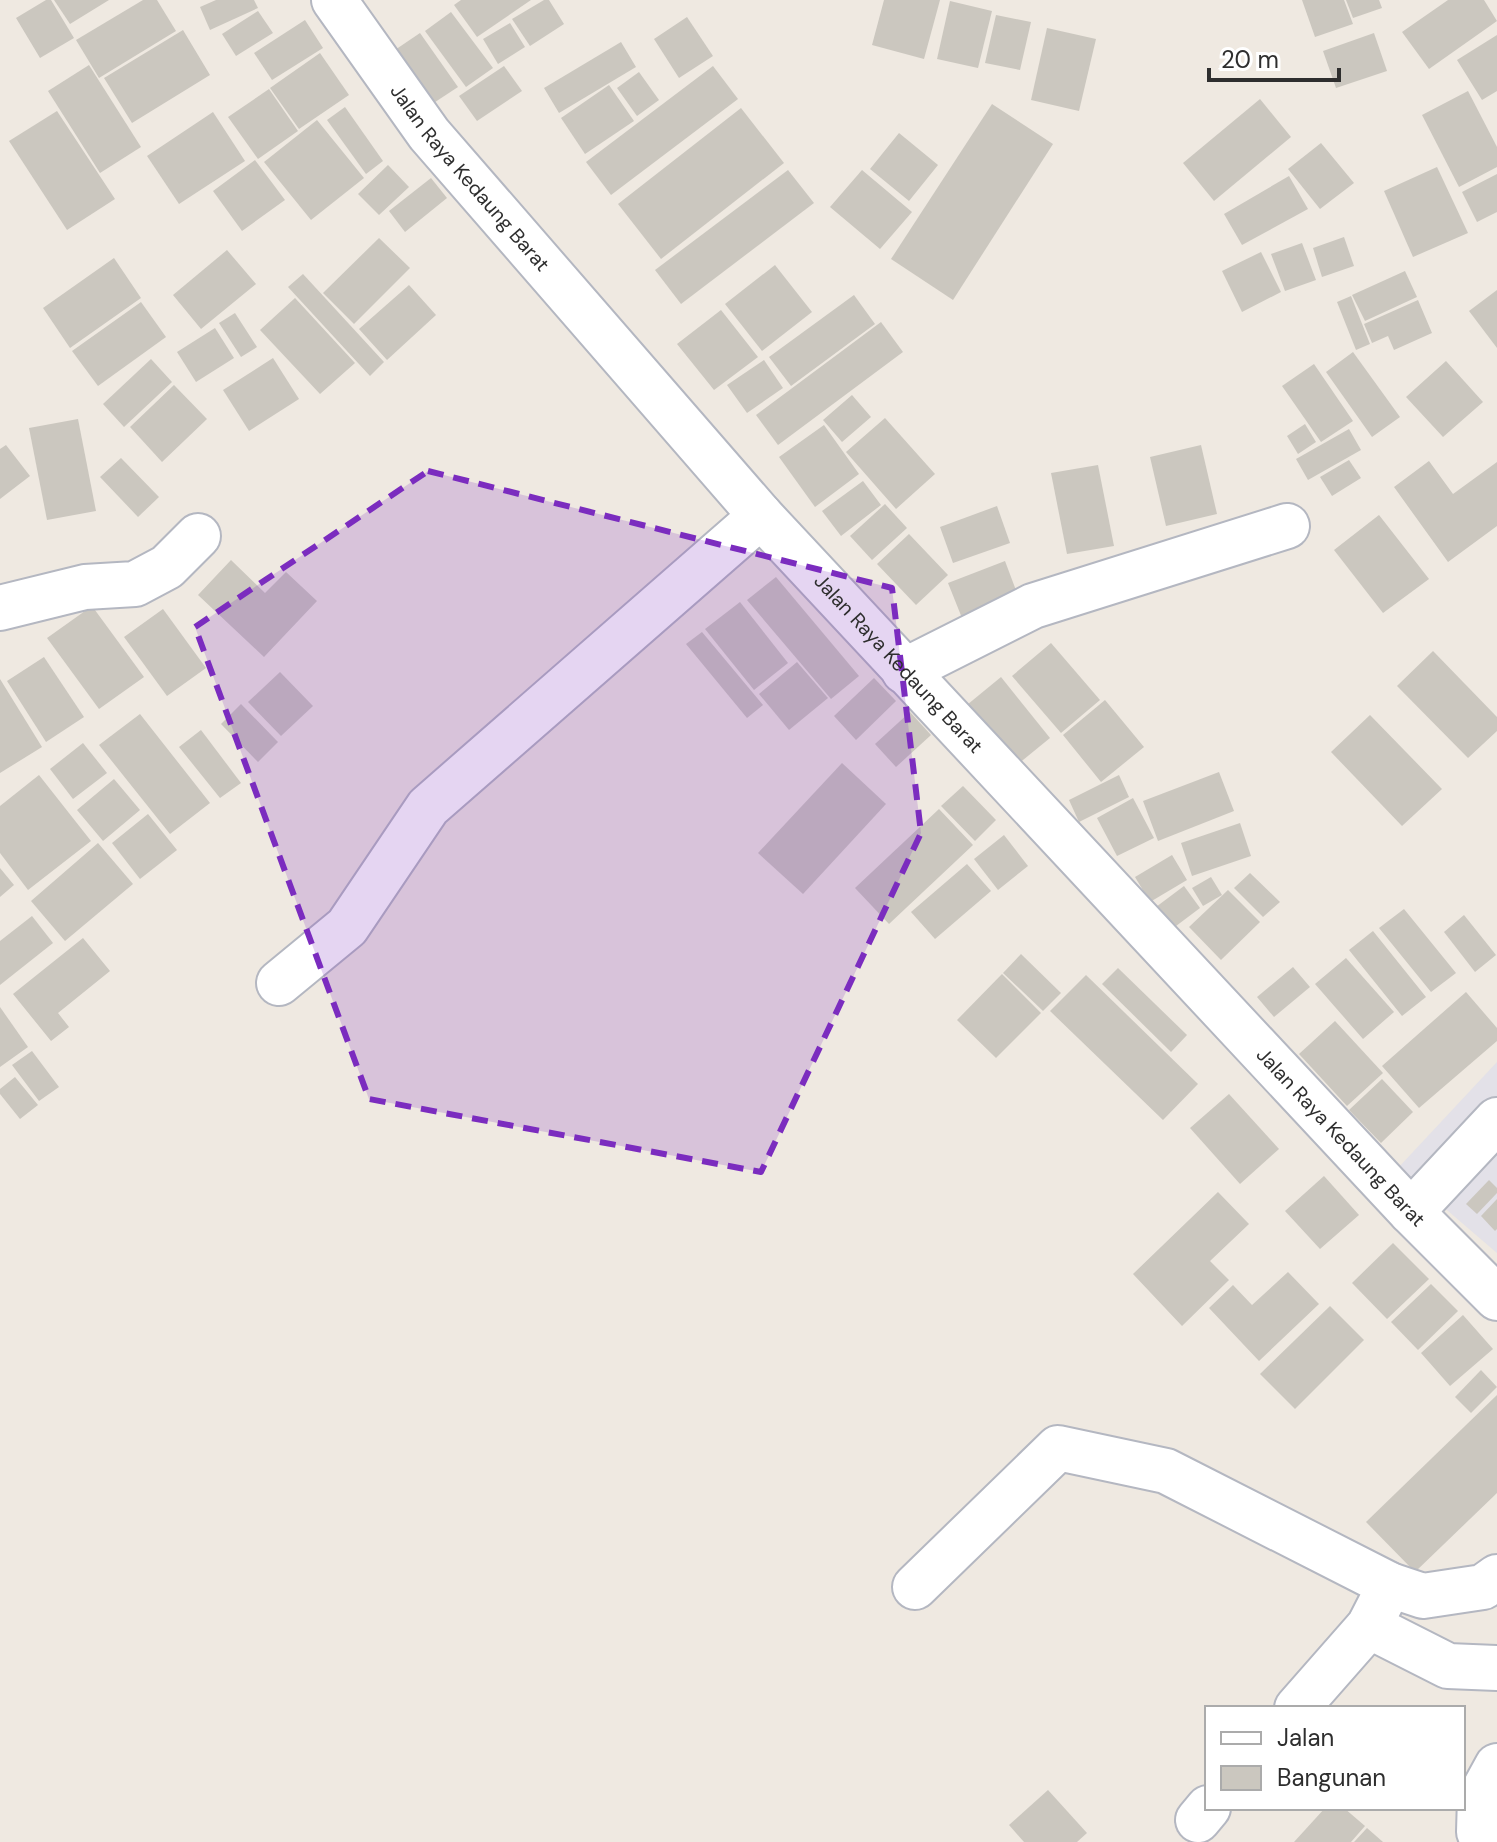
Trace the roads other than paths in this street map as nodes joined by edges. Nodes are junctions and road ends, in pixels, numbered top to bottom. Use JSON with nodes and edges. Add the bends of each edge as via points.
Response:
{"nodes":[{"id":1,"x":334,"y":0,"type":"edge"},
{"id":2,"x":761,"y":516,"type":"junction"},
{"id":3,"x":1287,"y":526,"type":"dead end"},
{"id":4,"x":198,"y":536,"type":"dead end"},
{"id":5,"x":0,"y":608,"type":"edge"},
{"id":6,"x":904,"y":671,"type":"junction"},
{"id":7,"x":279,"y":983,"type":"dead end"},
{"id":8,"x":1497,"y":1120,"type":"edge"},
{"id":9,"x":1411,"y":1212,"type":"junction"},
{"id":10,"x":1497,"y":1298,"type":"edge"},
{"id":11,"x":1497,"y":1577,"type":"edge"},
{"id":12,"x":1390,"y":1585,"type":"junction"},
{"id":13,"x":915,"y":1587,"type":"dead end"},
{"id":14,"x":1369,"y":1626,"type":"junction"},
{"id":15,"x":1497,"y":1668,"type":"edge"},
{"id":16,"x":1299,"y":1706,"type":"edge"},
{"id":17,"x":1497,"y":1766,"type":"edge"},
{"id":18,"x":1487,"y":1842,"type":"edge"}],
"edges":[{"from":1,"to":2,"type":"street","name":"Jalan Raya Kedaung Barat","via":[[429,134]]},
{"from":2,"to":6,"type":"street","name":"Jalan Raya Kedaung Barat"},
{"from":2,"to":7,"type":"street","via":[[428,807],[347,927]]},
{"from":3,"to":6,"type":"street","via":[[1033,606]]},
{"from":4,"to":5,"type":"street","via":[[167,567],[135,584],[85,587]]},
{"from":6,"to":9,"type":"street","name":"Jalan Raya Kedaung Barat"},
{"from":8,"to":9,"type":"street"},
{"from":9,"to":10,"type":"street","name":"Jalan Raya Kedaung Barat"},
{"from":11,"to":12,"type":"street","via":[[1483,1587],[1423,1596]]},
{"from":12,"to":13,"type":"street","via":[[1166,1471],[1058,1448]]},
{"from":12,"to":14,"type":"street"},
{"from":14,"to":15,"type":"street","via":[[1448,1666]]},
{"from":14,"to":16,"type":"street"},
{"from":17,"to":18,"type":"street","via":[[1480,1797],[1479,1832]]}]}
